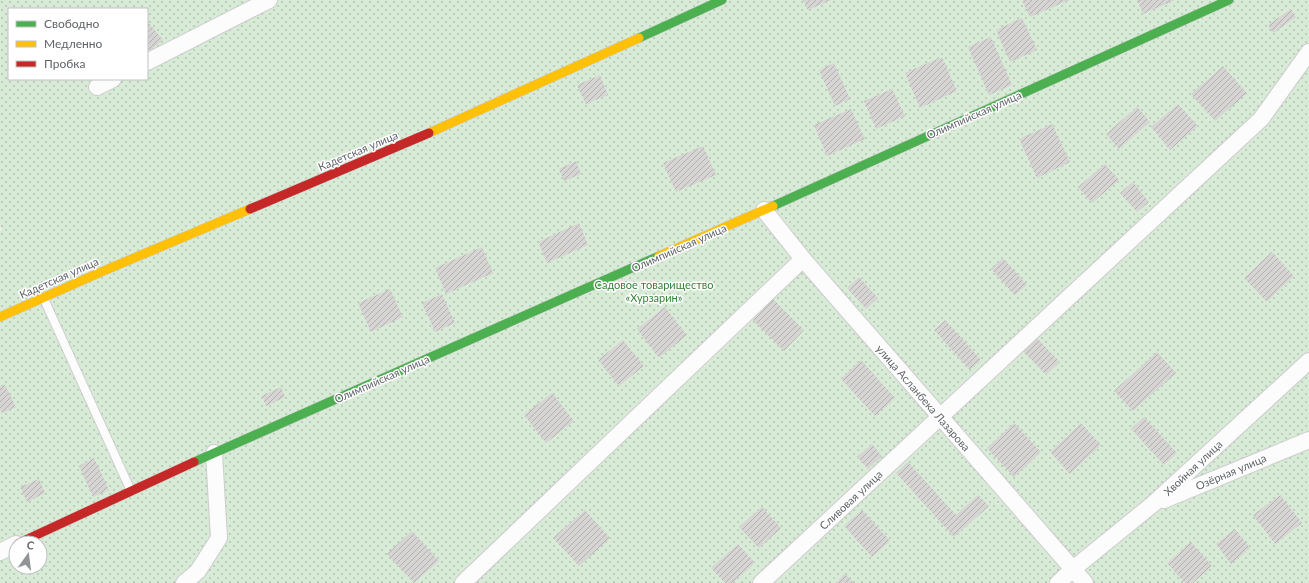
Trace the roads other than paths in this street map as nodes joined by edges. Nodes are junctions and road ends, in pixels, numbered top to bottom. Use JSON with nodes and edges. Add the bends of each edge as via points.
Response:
{"nodes":[{"id":1,"x":269,"y":0,"type":"edge"},
{"id":2,"x":722,"y":0,"type":"edge"},
{"id":3,"x":1228,"y":0,"type":"edge"},
{"id":4,"x":1309,"y":52,"type":"edge"},
{"id":5,"x":148,"y":61,"type":"edge"},
{"id":6,"x":111,"y":80,"type":"edge"},
{"id":7,"x":97,"y":87,"type":"dead end"},
{"id":8,"x":764,"y":210,"type":"junction"},
{"id":9,"x":803,"y":259,"type":"junction"},
{"id":10,"x":44,"y":298,"type":"junction"},
{"id":11,"x":0,"y":317,"type":"edge"},
{"id":12,"x":1309,"y":361,"type":"edge"},
{"id":13,"x":940,"y":417,"type":"junction"},
{"id":14,"x":1309,"y":440,"type":"edge"},
{"id":15,"x":214,"y":453,"type":"junction"},
{"id":16,"x":131,"y":491,"type":"junction"},
{"id":17,"x":1153,"y":504,"type":"junction"},
{"id":18,"x":36,"y":535,"type":"edge"},
{"id":19,"x":1073,"y":569,"type":"junction"},
{"id":20,"x":184,"y":583,"type":"edge"},
{"id":21,"x":463,"y":583,"type":"edge"},
{"id":22,"x":761,"y":583,"type":"edge"},
{"id":23,"x":1058,"y":583,"type":"edge"},
{"id":24,"x":1085,"y":583,"type":"edge"}],
"edges":[{"from":1,"to":5,"type":"street"},
{"from":2,"to":10,"type":"street","name":"Кадетская улица","via":[[412,141]]},
{"from":3,"to":8,"type":"street","name":"Олимпийская улица"},
{"from":4,"to":13,"type":"street","via":[[1261,119]]},
{"from":6,"to":7,"type":"street"},
{"from":8,"to":9,"type":"street","name":"улица Асланбека Лазарова"},
{"from":8,"to":15,"type":"street","name":"Олимпийская улица"},
{"from":9,"to":13,"type":"street","name":"улица Асланбека Лазарова"},
{"from":9,"to":21,"type":"street"},
{"from":10,"to":11,"type":"street","name":"Кадетская улица"},
{"from":10,"to":16,"type":"lane"},
{"from":12,"to":17,"type":"street","name":"Хвойная улица"},
{"from":13,"to":19,"type":"street","name":"улица Асланбека Лазарова"},
{"from":13,"to":22,"type":"street","name":"Сливовая улица"},
{"from":14,"to":17,"type":"street","name":"Озёрная улица"},
{"from":15,"to":16,"type":"street","name":"Олимпийская улица"},
{"from":15,"to":20,"type":"street","via":[[219,538],[198,571]]},
{"from":16,"to":18,"type":"street","name":"Олимпийская улица"},
{"from":17,"to":19,"type":"street","name":"Хвойная улица"},
{"from":19,"to":23,"type":"street","name":"Хвойная улица"},
{"from":19,"to":24,"type":"street","name":"улица Асланбека Лазарова"}]}
